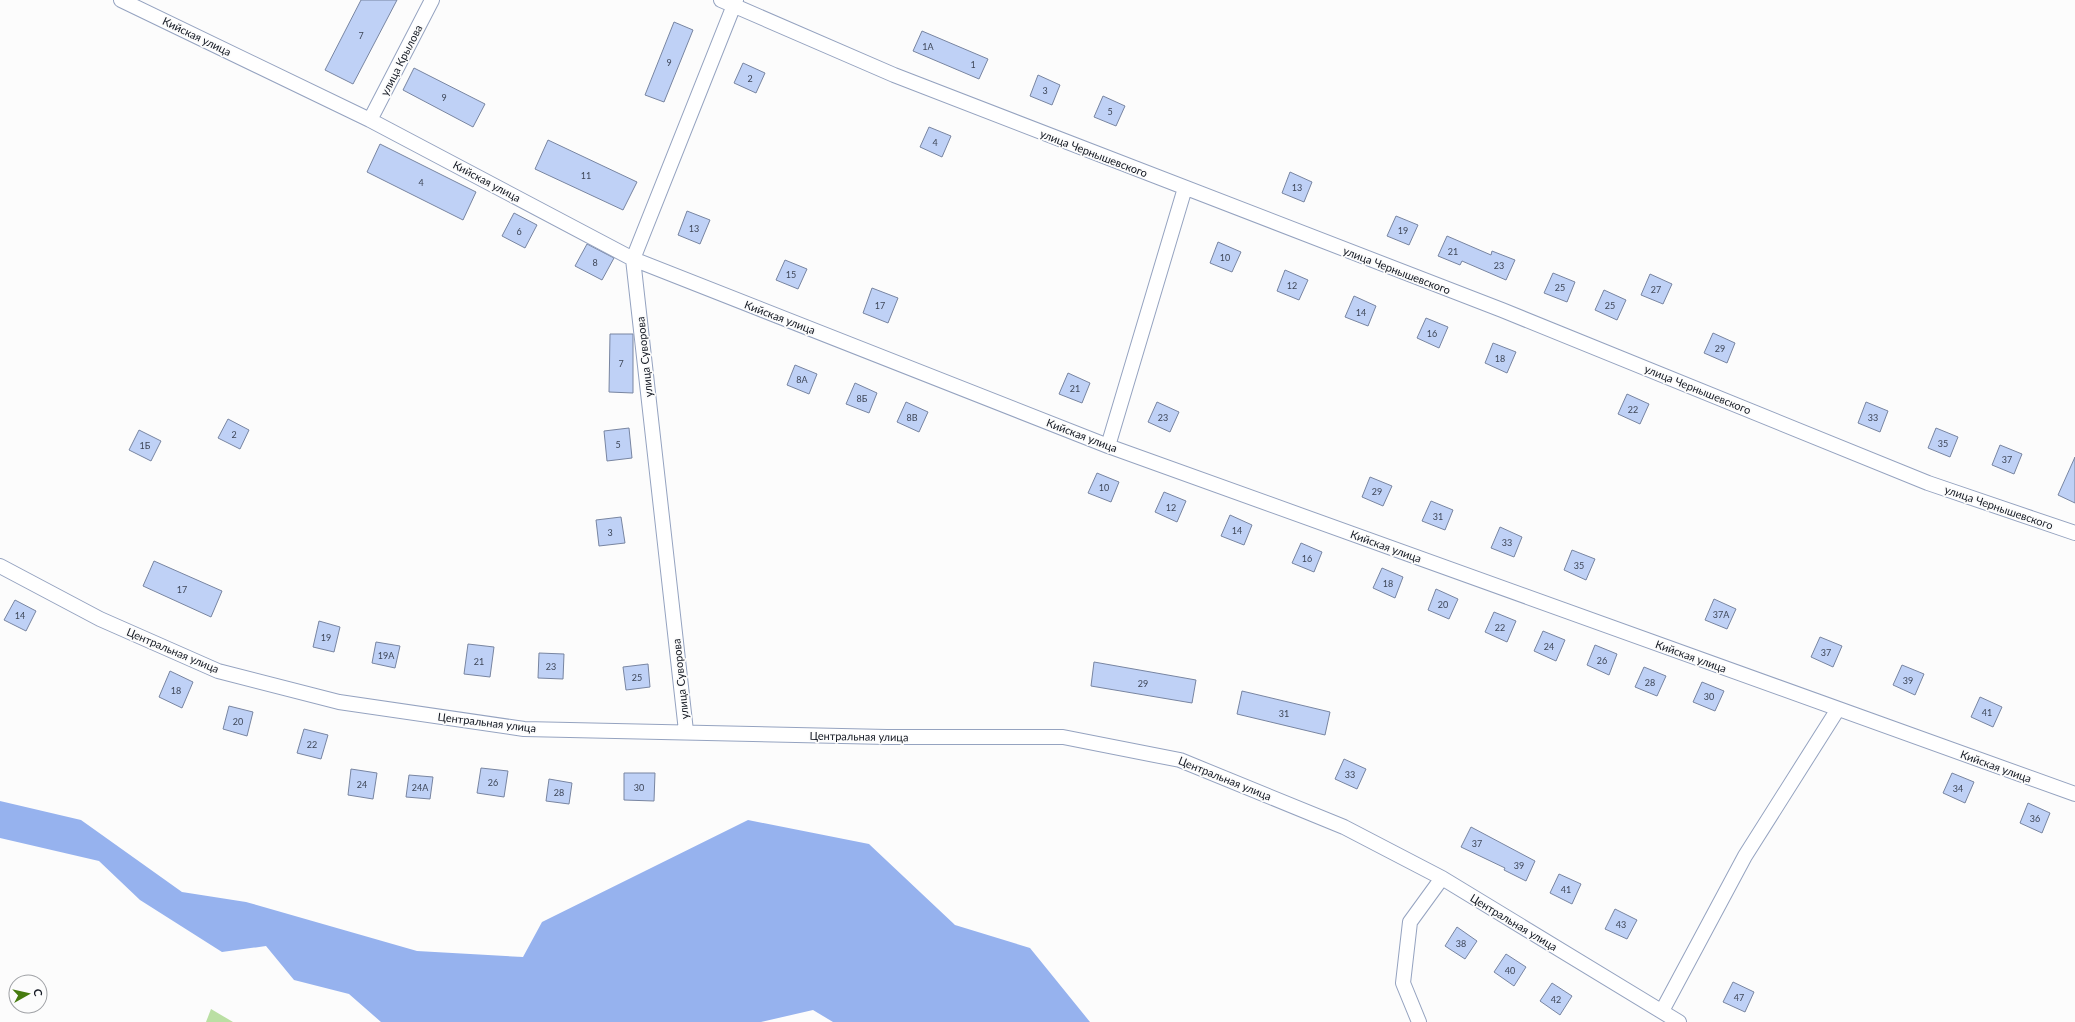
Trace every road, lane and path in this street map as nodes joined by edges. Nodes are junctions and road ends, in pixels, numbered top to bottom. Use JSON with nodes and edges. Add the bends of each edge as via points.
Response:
{"nodes":[{"id":1,"x":121,"y":0,"type":"edge"},
{"id":2,"x":432,"y":0,"type":"edge"},
{"id":3,"x":721,"y":0,"type":"edge"},
{"id":4,"x":735,"y":3,"type":"edge"},
{"id":5,"x":370,"y":120,"type":"junction"},
{"id":6,"x":1185,"y":188,"type":"junction"},
{"id":7,"x":633,"y":259,"type":"junction"},
{"id":8,"x":1108,"y":446,"type":"junction"},
{"id":9,"x":2075,"y":533,"type":"edge"},
{"id":10,"x":0,"y":566,"type":"edge"},
{"id":11,"x":1838,"y":709,"type":"junction"},
{"id":12,"x":686,"y":731,"type":"junction"},
{"id":13,"x":2075,"y":794,"type":"edge"},
{"id":14,"x":1442,"y":878,"type":"junction"},
{"id":15,"x":1662,"y":1011,"type":"junction"},
{"id":16,"x":1419,"y":1022,"type":"edge"},
{"id":17,"x":1679,"y":1022,"type":"edge"}],
"edges":[{"from":1,"to":5,"type":"street","name":"Кийская улица"},
{"from":2,"to":5,"type":"street","name":"улица Крылова"},
{"from":3,"to":4,"type":"street","name":"улица Чернышевского"},
{"from":4,"to":6,"type":"street","name":"улица Чернышевского","via":[[894,75]]},
{"from":4,"to":7,"type":"street","name":"улица Суворова"},
{"from":5,"to":7,"type":"street","name":"Кийская улица"},
{"from":6,"to":8,"type":"street"},
{"from":6,"to":9,"type":"street","name":"улица Чернышевского","via":[[1502,310],[1928,483]]},
{"from":7,"to":8,"type":"street","name":"Кийская улица"},
{"from":7,"to":12,"type":"street","name":"улица Суворова"},
{"from":8,"to":11,"type":"street","name":"Кийская улица"},
{"from":10,"to":12,"type":"street","name":"Центральная улица","via":[[100,619],[218,671],[339,702],[524,728]]},
{"from":11,"to":13,"type":"street","name":"Кийская улица"},
{"from":11,"to":15,"type":"street","via":[[1744,856]]},
{"from":12,"to":14,"type":"street","name":"Центральная улица","via":[[887,737],[1071,738],[1180,760],[1344,827]]},
{"from":14,"to":15,"type":"street","name":"Центральная улица"},
{"from":14,"to":16,"type":"street","via":[[1410,922],[1403,982]]},
{"from":15,"to":17,"type":"street","name":"Центральная улица"}]}
